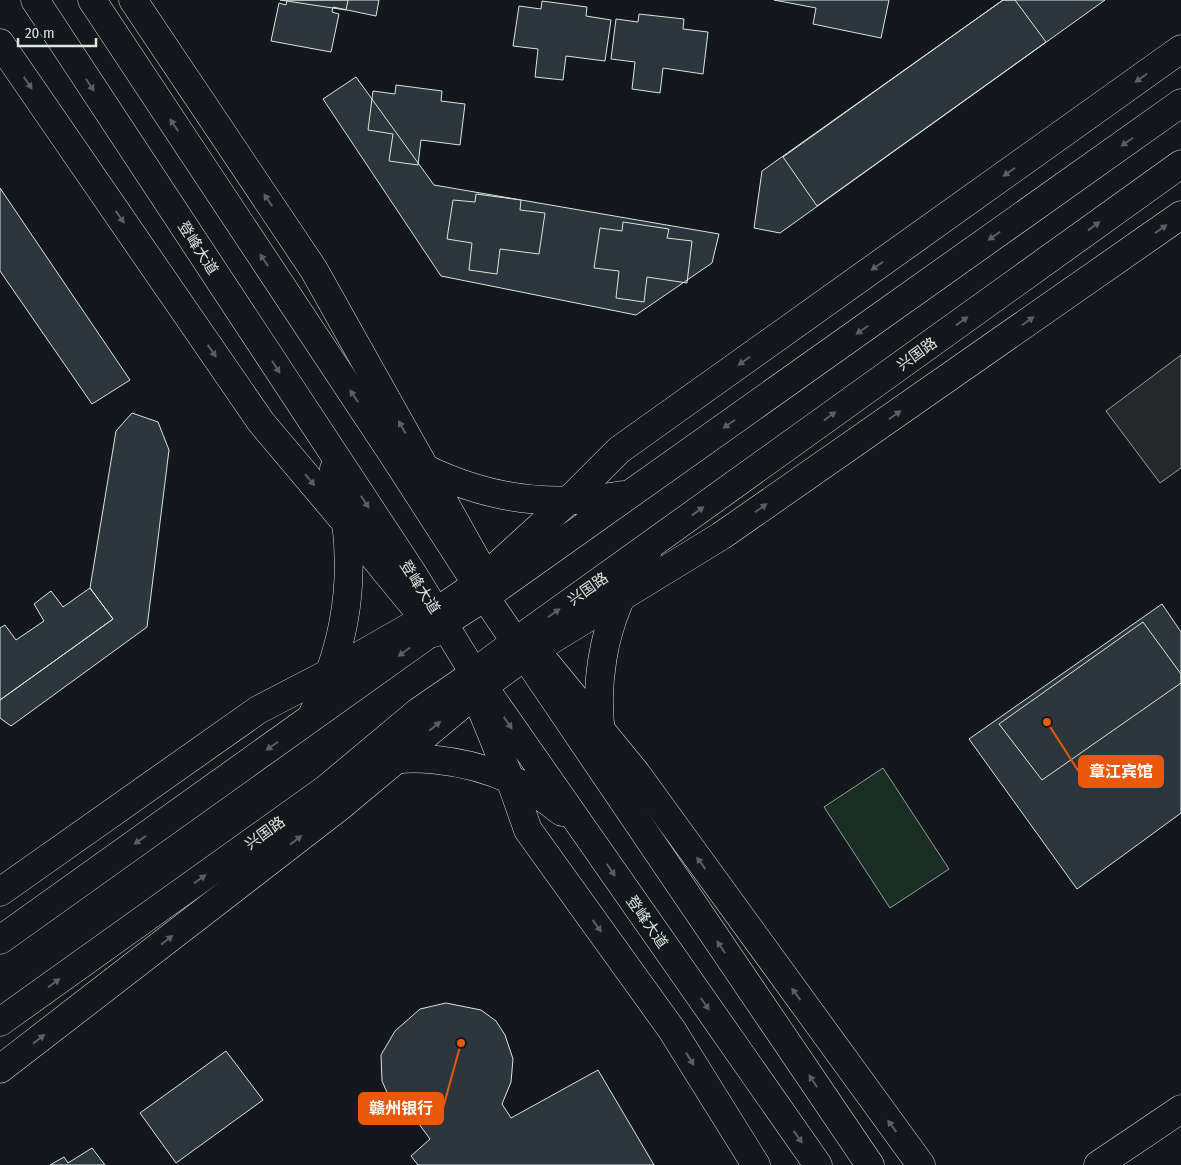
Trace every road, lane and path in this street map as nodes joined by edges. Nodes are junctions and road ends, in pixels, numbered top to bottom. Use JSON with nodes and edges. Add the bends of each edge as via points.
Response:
{"nodes":[{"id":1,"x":35,"y":0,"type":"edge"},
{"id":2,"x":92,"y":0,"type":"edge"},
{"id":3,"x":133,"y":0,"type":"edge"},
{"id":4,"x":0,"y":43,"type":"edge"},
{"id":5,"x":1181,"y":50,"type":"edge"},
{"id":6,"x":1181,"y":103,"type":"edge"},
{"id":7,"x":1181,"y":164,"type":"edge"},
{"id":8,"x":1181,"y":215,"type":"edge"},
{"id":9,"x":325,"y":441,"type":"junction"},
{"id":10,"x":390,"y":450,"type":"junction"},
{"id":11,"x":425,"y":469,"type":"junction"},
{"id":12,"x":630,"y":494,"type":"junction"},
{"id":13,"x":568,"y":501,"type":"junction"},
{"id":14,"x":346,"y":523,"type":"junction"},
{"id":15,"x":659,"y":539,"type":"junction"},
{"id":16,"x":485,"y":587,"type":"junction"},
{"id":17,"x":622,"y":596,"type":"junction"},
{"id":18,"x":434,"y":621,"type":"junction"},
{"id":19,"x":525,"y":646,"type":"junction"},
{"id":20,"x":331,"y":672,"type":"junction"},
{"id":21,"x":475,"y":683,"type":"junction"},
{"id":22,"x":310,"y":719,"type":"junction"},
{"id":23,"x":601,"y":731,"type":"junction"},
{"id":24,"x":394,"y":760,"type":"junction"},
{"id":25,"x":510,"y":779,"type":"junction"},
{"id":26,"x":326,"y":790,"type":"junction"},
{"id":27,"x":618,"y":795,"type":"junction"},
{"id":28,"x":588,"y":837,"type":"junction"},
{"id":29,"x":0,"y":892,"type":"edge"},
{"id":30,"x":0,"y":940,"type":"edge"},
{"id":31,"x":0,"y":1022,"type":"edge"},
{"id":32,"x":0,"y":1069,"type":"edge"},
{"id":33,"x":1181,"y":1109,"type":"edge"},
{"id":34,"x":756,"y":1165,"type":"edge"},
{"id":35,"x":818,"y":1165,"type":"edge"},
{"id":36,"x":870,"y":1165,"type":"edge"},
{"id":37,"x":920,"y":1165,"type":"edge"},
{"id":38,"x":1098,"y":1165,"type":"edge"}],
"edges":[{"from":1,"to":9,"type":"main road","name":"登峰大道","one_way":true},
{"from":10,"to":2,"type":"main road","one_way":true},
{"from":11,"to":3,"type":"main road","one_way":true,"via":[[314,270]]},
{"from":4,"to":14,"type":"main road","one_way":true,"via":[[261,422]]},
{"from":5,"to":13,"type":"main road","one_way":true,"via":[[618,450]]},
{"from":6,"to":12,"type":"main road","one_way":true},
{"from":15,"to":7,"type":"main road","name":"兴国路","one_way":true},
{"from":17,"to":8,"type":"main road","one_way":true,"via":[[721,536]]},
{"from":9,"to":14,"type":"main road"},
{"from":9,"to":18,"type":"main road","name":"登峰大道","one_way":true},
{"from":10,"to":11,"type":"main road"},
{"from":10,"to":16,"type":"main road"},
{"from":11,"to":13,"type":"main road","via":[[448,480],[494,494],[540,501]]},
{"from":11,"to":16,"type":"main road"},
{"from":12,"to":13,"type":"main road"},
{"from":12,"to":16,"type":"main road"},
{"from":13,"to":16,"type":"main road"},
{"from":14,"to":18,"type":"main road"},
{"from":14,"to":20,"type":"main road","via":[[349,541],[347,606]]},
{"from":15,"to":17,"type":"main road","via":[[641,562]]},
{"from":19,"to":15,"type":"main road","name":"兴国路","one_way":true},
{"from":16,"to":18,"type":"main road"},
{"from":16,"to":19,"type":"main road"},
{"from":17,"to":19,"type":"main road"},
{"from":17,"to":23,"type":"main road","via":[[605,641],[600,669]]},
{"from":18,"to":20,"type":"main road"},
{"from":18,"to":21,"type":"main road","name":"登峰大道"},
{"from":18,"to":22,"type":"main road","one_way":true},
{"from":19,"to":21,"type":"main road","name":"兴国路"},
{"from":19,"to":23,"type":"main road"},
{"from":19,"to":27,"type":"main road"},
{"from":20,"to":22,"type":"main road"},
{"from":20,"to":29,"type":"main road","via":[[258,710]]},
{"from":24,"to":21,"type":"main road","one_way":true},
{"from":21,"to":25,"type":"main road"},
{"from":21,"to":26,"type":"main road","name":"兴国路","via":[[418,712]]},
{"from":21,"to":28,"type":"main road","name":"登峰大道","one_way":true},
{"from":22,"to":30,"type":"main road","one_way":true},
{"from":23,"to":27,"type":"main road","via":[[602,746]]},
{"from":37,"to":23,"type":"main road","one_way":true,"via":[[636,773]]},
{"from":24,"to":25,"type":"main road","via":[[458,762]]},
{"from":24,"to":26,"type":"main road","via":[[366,766]]},
{"from":32,"to":24,"type":"main road","one_way":true,"via":[[338,808]]},
{"from":25,"to":28,"type":"main road","via":[[567,815]]},
{"from":25,"to":34,"type":"main road","one_way":true,"via":[[528,830],[672,1030]]},
{"from":31,"to":26,"type":"main road","name":"兴国路","one_way":true},
{"from":36,"to":27,"type":"main road","one_way":true},
{"from":28,"to":35,"type":"main road","name":"登峰大道","one_way":true},
{"from":33,"to":38,"type":"main road"}]}
